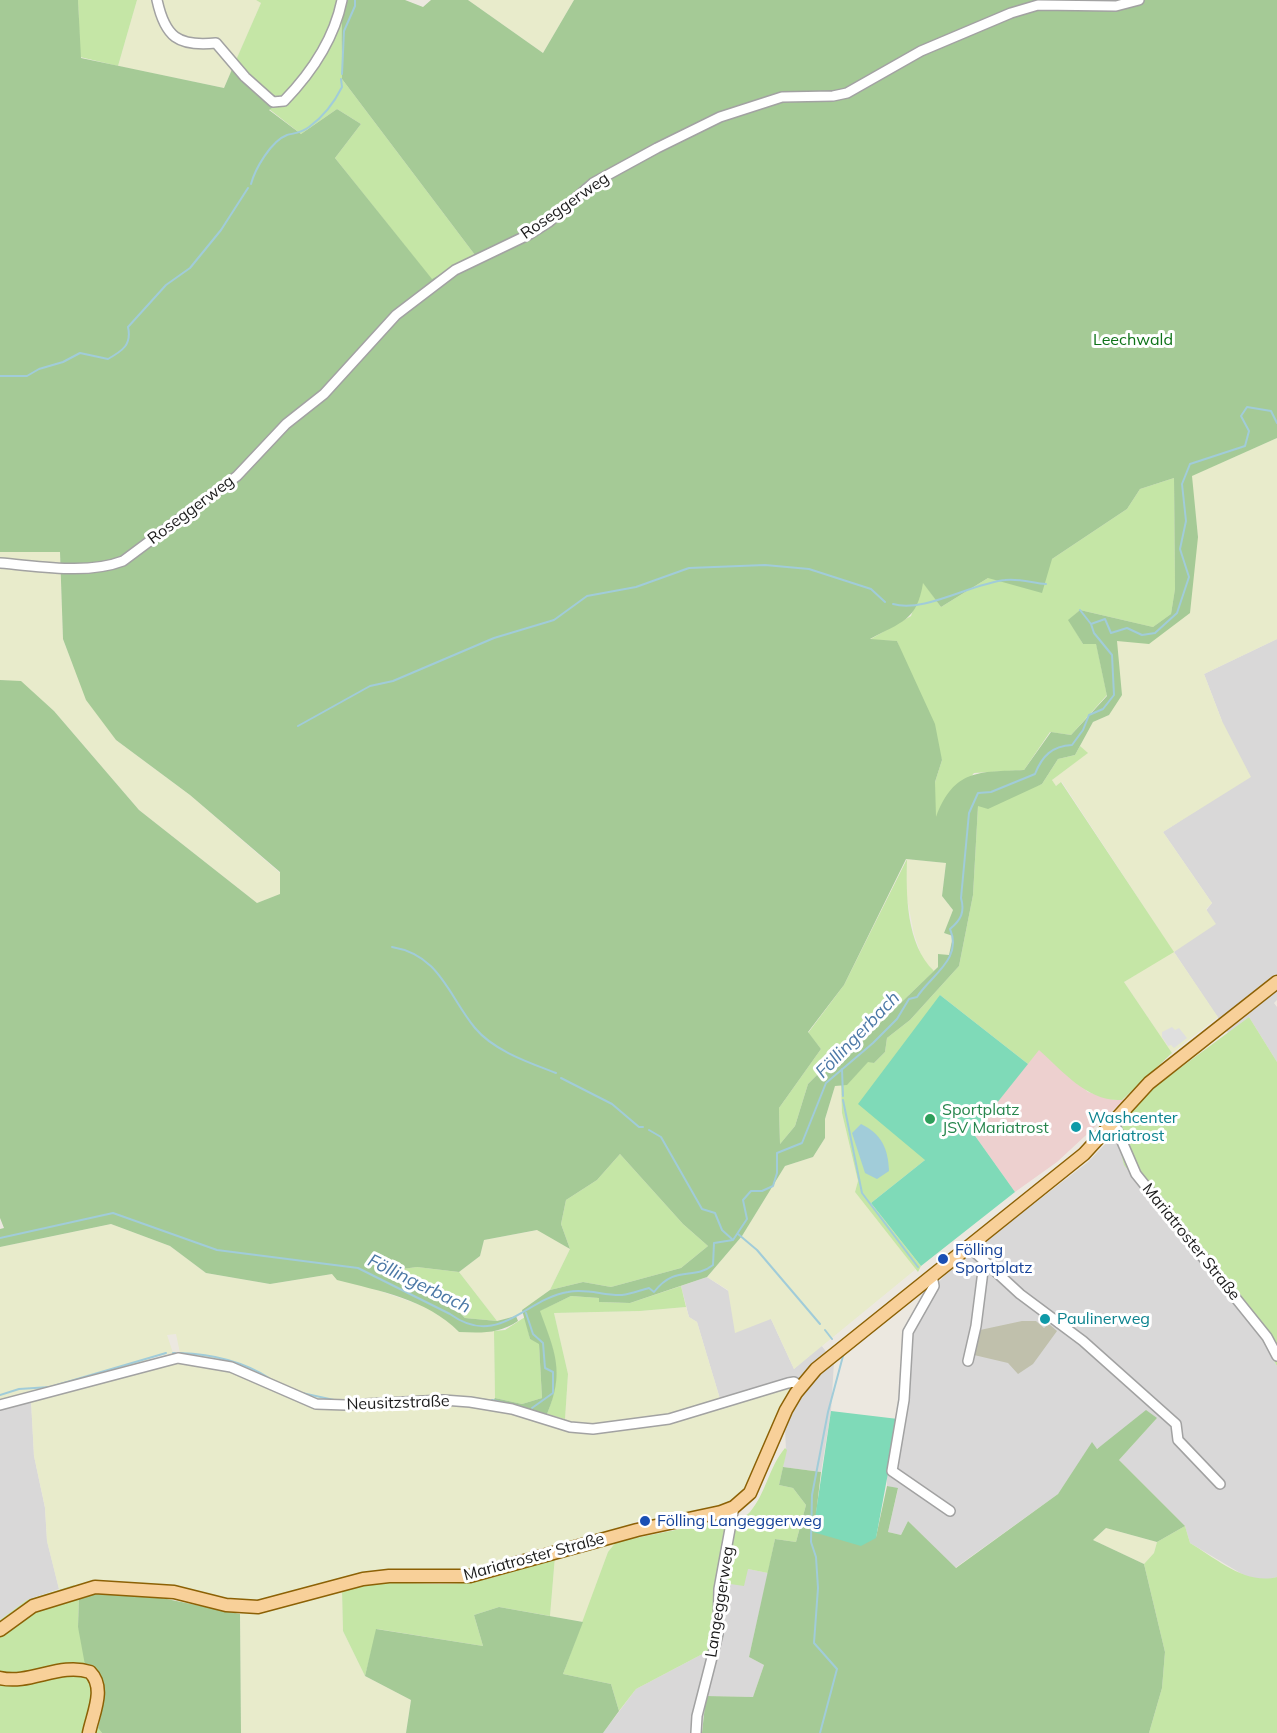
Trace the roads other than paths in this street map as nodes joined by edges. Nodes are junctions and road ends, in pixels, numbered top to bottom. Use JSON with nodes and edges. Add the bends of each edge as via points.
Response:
{"nodes":[{"id":1,"x":157,"y":0,"type":"edge"},
{"id":2,"x":342,"y":0,"type":"edge"},
{"id":3,"x":1139,"y":0,"type":"edge"},
{"id":4,"x":0,"y":563,"type":"edge"},
{"id":5,"x":1277,"y":982,"type":"edge"},
{"id":6,"x":1114,"y":1123,"type":"junction"},
{"id":7,"x":968,"y":1246,"type":"junction"},
{"id":8,"x":984,"y":1263,"type":"junction"},
{"id":9,"x":932,"y":1275,"type":"junction"},
{"id":10,"x":1277,"y":1356,"type":"edge"},
{"id":11,"x":968,"y":1361,"type":"dead end"},
{"id":12,"x":801,"y":1387,"type":"junction"},
{"id":13,"x":0,"y":1405,"type":"edge"},
{"id":14,"x":1220,"y":1484,"type":"dead end"},
{"id":15,"x":735,"y":1507,"type":"junction"},
{"id":16,"x":950,"y":1511,"type":"dead end"},
{"id":17,"x":0,"y":1630,"type":"edge"},
{"id":18,"x":0,"y":1678,"type":"edge"},
{"id":19,"x":89,"y":1733,"type":"edge"},
{"id":20,"x":696,"y":1733,"type":"edge"}],
"edges":[{"from":1,"to":2,"type":"street","via":[[161,20],[171,36],[188,43],[216,43],[273,102],[284,101],[326,48]]},
{"from":3,"to":4,"type":"street","name":"Roseggerweg","via":[[1116,6],[1038,5],[921,51],[854,91],[833,96],[782,97],[686,132],[593,183],[549,222],[455,270],[404,308],[324,394],[286,424],[237,476],[129,558],[109,566]]},
{"from":5,"to":6,"type":"main road","name":"Mariatroster Straße","via":[[1149,1083]]},
{"from":6,"to":7,"type":"main road","name":"Mariatroster Straße","via":[[1084,1154]]},
{"from":6,"to":10,"type":"street","name":"Mariatroster Straße","via":[[1136,1174],[1260,1328]]},
{"from":7,"to":8,"type":"street"},
{"from":7,"to":9,"type":"main road","name":"Mariatroster Straße"},
{"from":8,"to":11,"type":"street"},
{"from":8,"to":14,"type":"street","via":[[1083,1341],[1176,1424],[1179,1440]]},
{"from":9,"to":12,"type":"main road","name":"Mariatroster Straße","via":[[833,1355]]},
{"from":9,"to":16,"type":"street","via":[[934,1286],[908,1332],[904,1400],[892,1471]]},
{"from":12,"to":13,"type":"street","name":"Neusitzstraße","via":[[788,1383],[669,1419],[593,1429],[470,1402],[316,1404],[231,1367],[178,1358]]},
{"from":12,"to":15,"type":"main road","name":"Mariatroster Straße","via":[[782,1419],[755,1485]]},
{"from":15,"to":17,"type":"main road","name":"Mariatroster Straße","via":[[710,1516],[636,1530],[485,1573],[456,1578],[404,1576],[363,1580],[258,1607],[226,1605],[174,1592],[95,1587],[33,1606]]},
{"from":15,"to":20,"type":"street","name":"Langeggerweg","via":[[719,1589],[718,1634]]},
{"from":18,"to":19,"type":"main road","via":[[18,1679],[69,1669],[90,1672],[99,1691]]}]}
